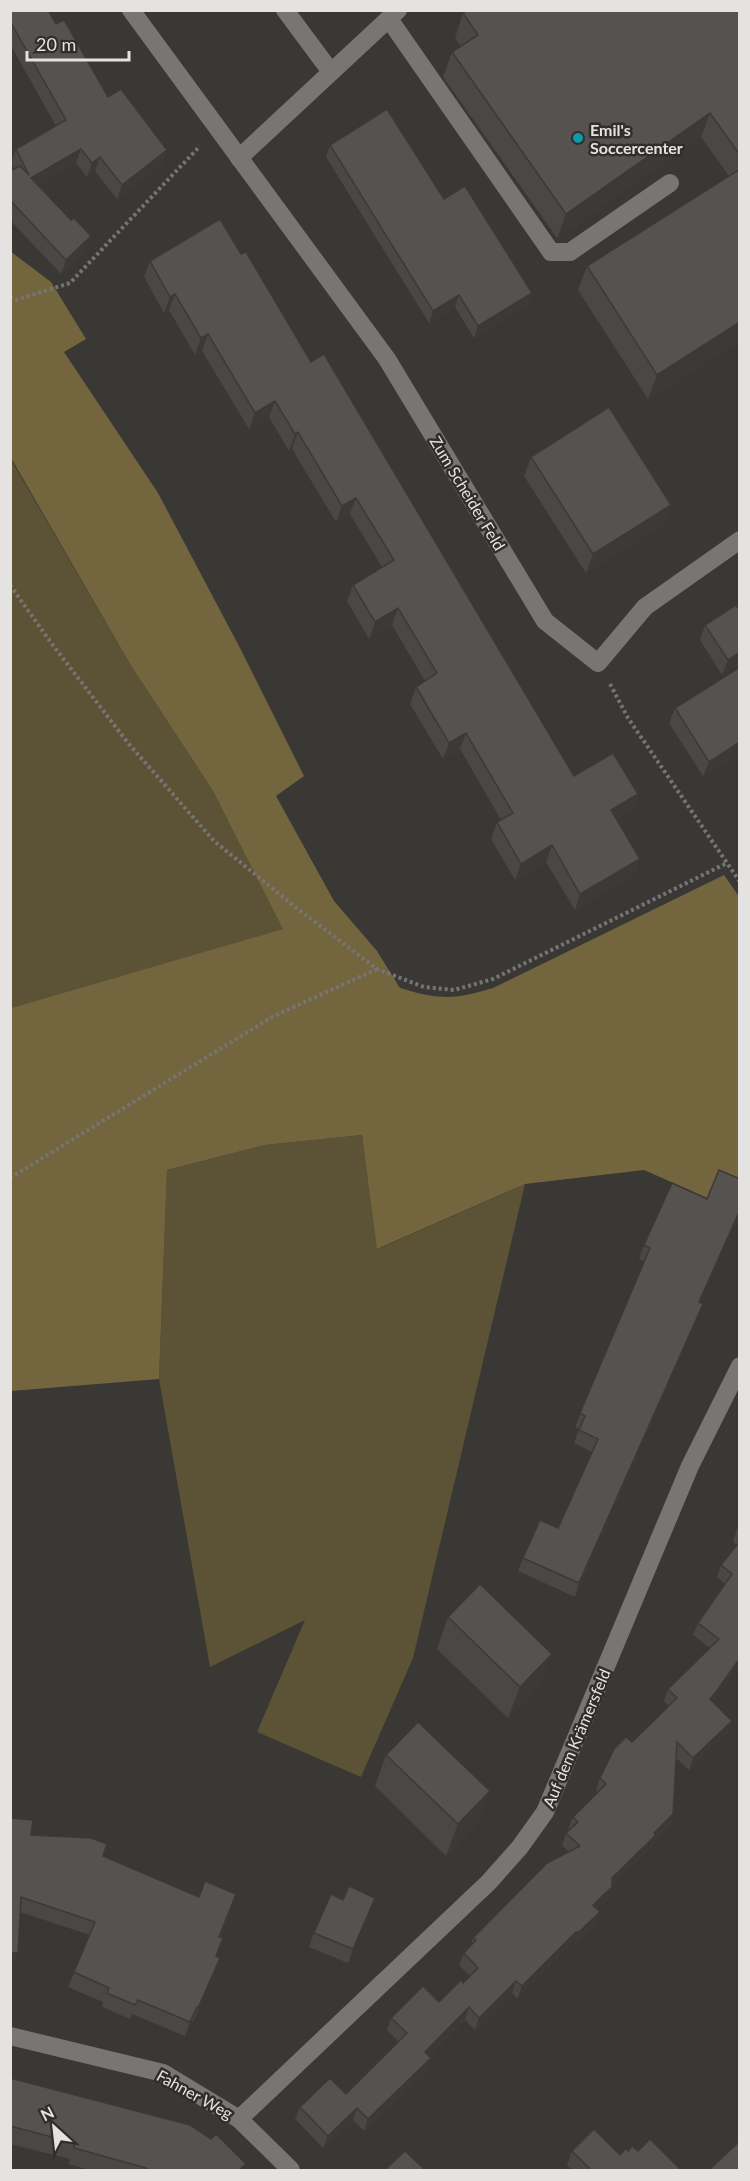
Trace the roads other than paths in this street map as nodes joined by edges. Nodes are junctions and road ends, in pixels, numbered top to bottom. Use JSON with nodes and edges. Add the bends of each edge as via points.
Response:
{"nodes":[{"id":1,"x":131,"y":10,"type":"edge"},
{"id":2,"x":285,"y":10,"type":"edge"},
{"id":3,"x":394,"y":15,"type":"edge"},
{"id":4,"x":331,"y":72,"type":"junction"},
{"id":5,"x":239,"y":158,"type":"junction"},
{"id":6,"x":670,"y":183,"type":"dead end"},
{"id":7,"x":740,"y":540,"type":"edge"},
{"id":8,"x":740,"y":1366,"type":"edge"},
{"id":9,"x":10,"y":2036,"type":"edge"},
{"id":10,"x":239,"y":2119,"type":"junction"},
{"id":11,"x":291,"y":2170,"type":"edge"}],
"edges":[{"from":1,"to":5,"type":"street","name":"Zum Scheider Feld"},
{"from":2,"to":4,"type":"street"},
{"from":3,"to":4,"type":"street"},
{"from":3,"to":6,"type":"street","via":[[551,252],[570,252]]},
{"from":4,"to":5,"type":"street"},
{"from":5,"to":7,"type":"street","name":"Zum Scheider Feld","via":[[387,359],[545,621],[598,663],[645,607]]},
{"from":8,"to":10,"type":"street","name":"Auf dem Krämersfeld","via":[[690,1466],[545,1812],[489,1882]]},
{"from":9,"to":10,"type":"street","name":"Fahner Weg","via":[[163,2073]]},
{"from":10,"to":11,"type":"street","name":"Fahner Weg"}]}
